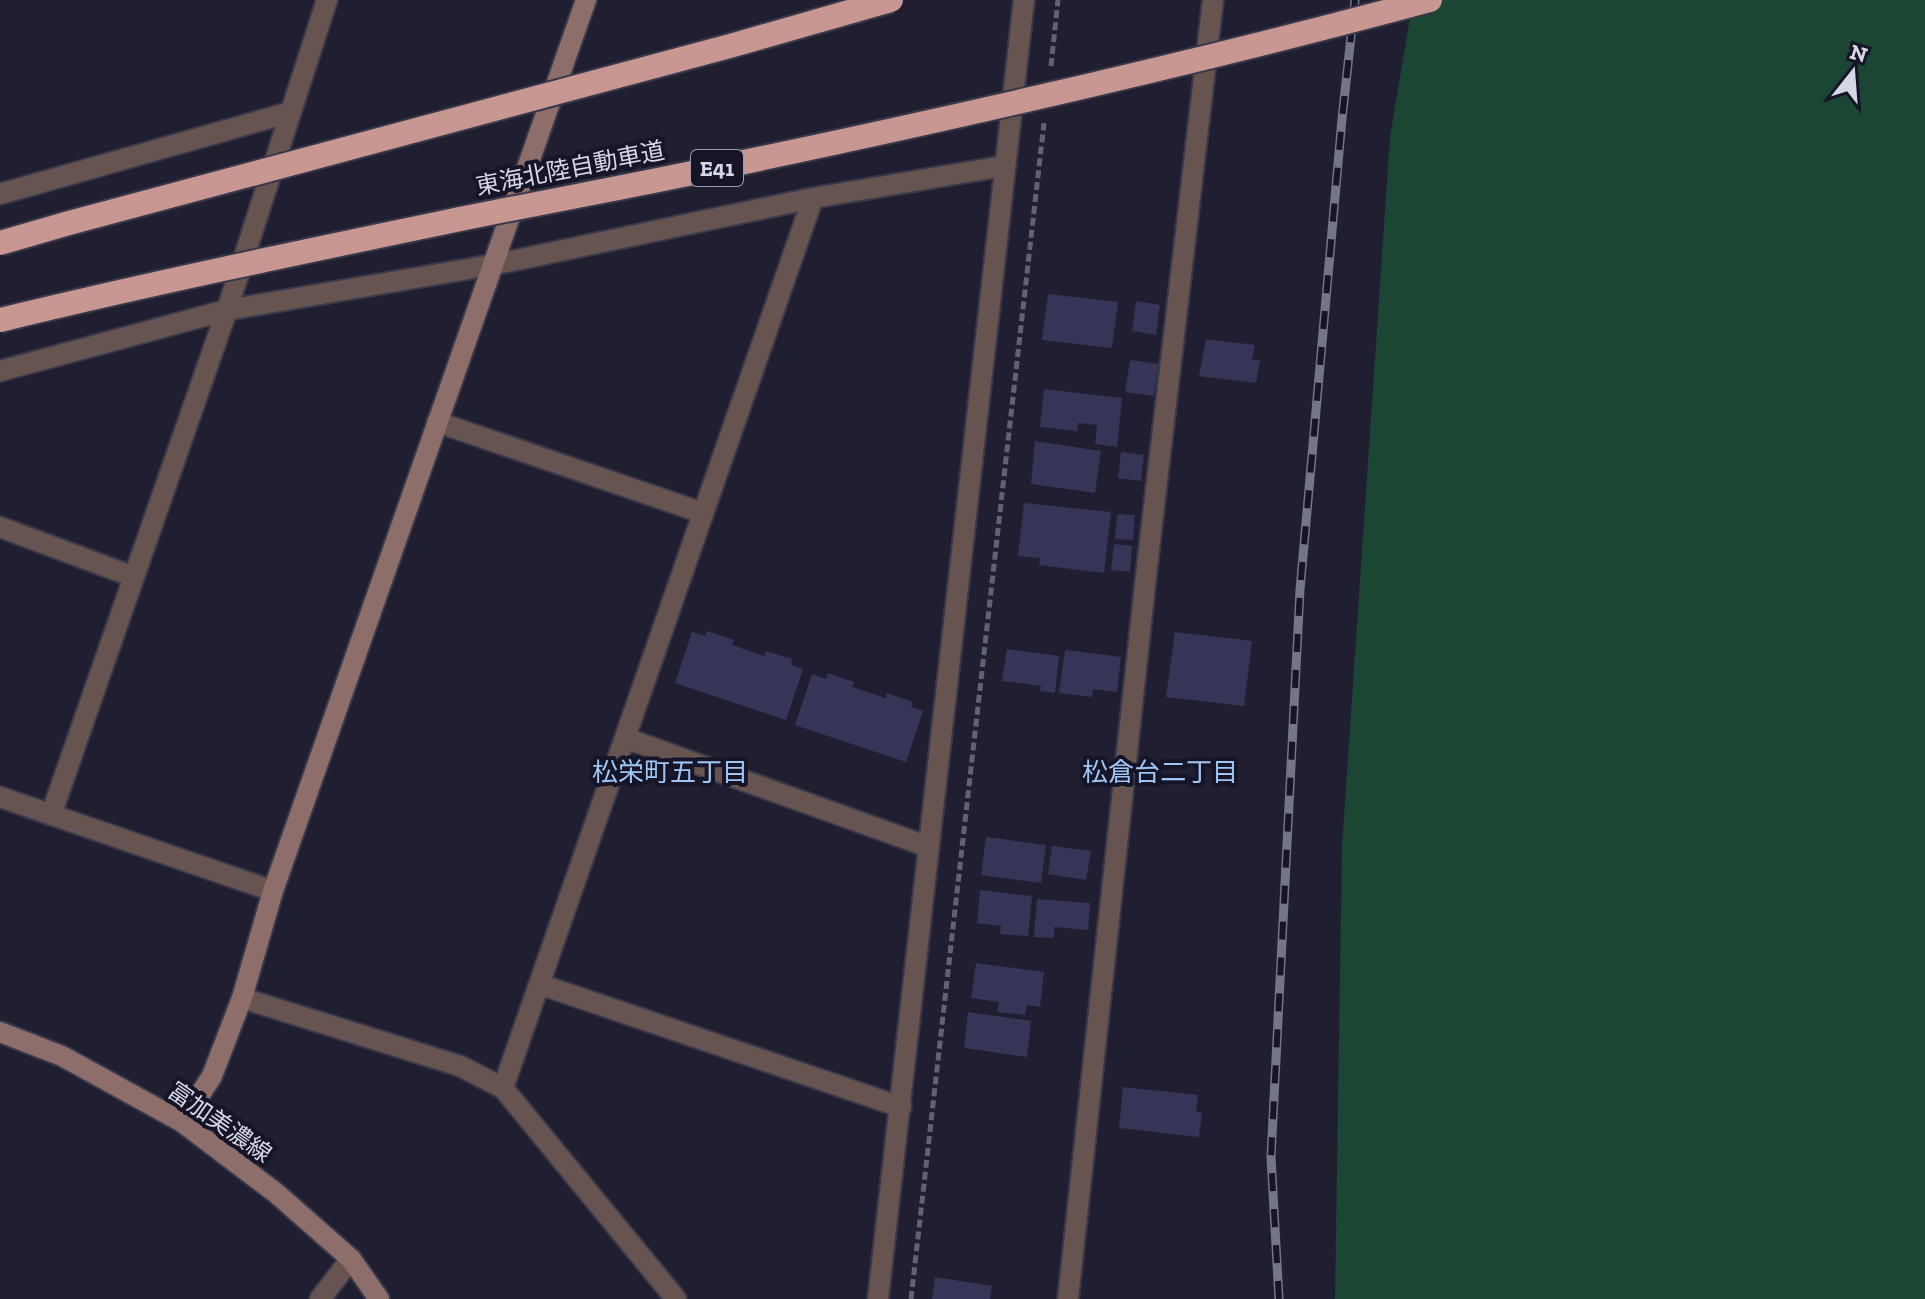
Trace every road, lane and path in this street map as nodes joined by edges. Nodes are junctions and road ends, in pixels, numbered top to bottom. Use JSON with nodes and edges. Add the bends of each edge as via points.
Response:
{"nodes":[{"id":1,"x":327,"y":0,"type":"edge"},
{"id":2,"x":586,"y":0,"type":"edge"},
{"id":3,"x":891,"y":0,"type":"edge"},
{"id":4,"x":1024,"y":0,"type":"edge"},
{"id":5,"x":1058,"y":0,"type":"edge"},
{"id":6,"x":1213,"y":0,"type":"edge"},
{"id":7,"x":1430,"y":0,"type":"edge"},
{"id":8,"x":1049,"y":79,"type":"dead end"},
{"id":9,"x":1046,"y":111,"type":"dead end"},
{"id":10,"x":291,"y":112,"type":"junction"},
{"id":11,"x":1004,"y":166,"type":"junction"},
{"id":12,"x":0,"y":178,"type":"edge"},
{"id":13,"x":26,"y":187,"type":"junction"},
{"id":14,"x":0,"y":194,"type":"edge"},
{"id":15,"x":813,"y":198,"type":"junction"},
{"id":16,"x":0,"y":243,"type":"edge"},
{"id":17,"x":492,"y":265,"type":"junction"},
{"id":18,"x":227,"y":310,"type":"junction"},
{"id":19,"x":0,"y":320,"type":"edge"},
{"id":20,"x":0,"y":371,"type":"edge"},
{"id":21,"x":437,"y":422,"type":"junction"},
{"id":22,"x":703,"y":513,"type":"junction"},
{"id":23,"x":0,"y":527,"type":"edge"},
{"id":24,"x":134,"y":577,"type":"junction"},
{"id":25,"x":625,"y":738,"type":"junction"},
{"id":26,"x":0,"y":797,"type":"edge"},
{"id":27,"x":51,"y":815,"type":"junction"},
{"id":28,"x":929,"y":847,"type":"junction"},
{"id":29,"x":273,"y":891,"type":"junction"},
{"id":30,"x":539,"y":984,"type":"junction"},
{"id":31,"x":242,"y":998,"type":"junction"},
{"id":32,"x":0,"y":1032,"type":"edge"},
{"id":33,"x":503,"y":1088,"type":"junction"},
{"id":34,"x":901,"y":1107,"type":"junction"},
{"id":35,"x":182,"y":1122,"type":"junction"},
{"id":36,"x":351,"y":1259,"type":"junction"},
{"id":37,"x":320,"y":1299,"type":"edge"},
{"id":38,"x":379,"y":1299,"type":"edge"},
{"id":39,"x":676,"y":1299,"type":"edge"},
{"id":40,"x":878,"y":1299,"type":"edge"},
{"id":41,"x":911,"y":1299,"type":"edge"},
{"id":42,"x":1068,"y":1299,"type":"edge"}],
"edges":[{"from":1,"to":10,"type":"street"},
{"from":2,"to":17,"type":"street"},
{"from":3,"to":16,"type":"highway","bridge":true},
{"from":4,"to":11,"type":"street"},
{"from":5,"to":8,"type":"path"},
{"from":6,"to":42,"type":"street"},
{"from":7,"to":19,"type":"highway","name":"東海北陸自動車道","number":"E41","bridge":true,"via":[[1029,100]]},
{"from":9,"to":41,"type":"path"},
{"from":10,"to":13,"type":"street"},
{"from":10,"to":18,"type":"street"},
{"from":11,"to":15,"type":"street"},
{"from":11,"to":28,"type":"street"},
{"from":12,"to":13,"type":"street"},
{"from":13,"to":14,"type":"street"},
{"from":15,"to":17,"type":"street"},
{"from":15,"to":22,"type":"street"},
{"from":17,"to":18,"type":"street"},
{"from":17,"to":21,"type":"street"},
{"from":18,"to":20,"type":"street"},
{"from":18,"to":24,"type":"street"},
{"from":21,"to":22,"type":"street"},
{"from":21,"to":29,"type":"street"},
{"from":22,"to":25,"type":"street"},
{"from":23,"to":24,"type":"street"},
{"from":24,"to":27,"type":"street"},
{"from":25,"to":28,"type":"street"},
{"from":25,"to":30,"type":"street"},
{"from":26,"to":27,"type":"street"},
{"from":27,"to":29,"type":"street"},
{"from":28,"to":34,"type":"street"},
{"from":29,"to":31,"type":"street"},
{"from":30,"to":33,"type":"street"},
{"from":30,"to":34,"type":"street"},
{"from":31,"to":33,"type":"street","via":[[460,1066]]},
{"from":31,"to":35,"type":"street","via":[[212,1076]]},
{"from":32,"to":35,"type":"street","name":"富加美濃線","via":[[62,1056]]},
{"from":33,"to":39,"type":"street"},
{"from":34,"to":40,"type":"street"},
{"from":35,"to":36,"type":"street","name":"富加美濃線","via":[[276,1193]]},
{"from":36,"to":37,"type":"street"},
{"from":36,"to":38,"type":"street","name":"富加美濃線"}]}
